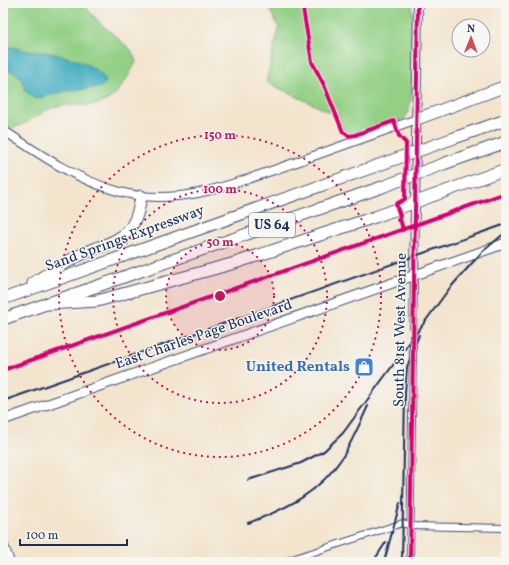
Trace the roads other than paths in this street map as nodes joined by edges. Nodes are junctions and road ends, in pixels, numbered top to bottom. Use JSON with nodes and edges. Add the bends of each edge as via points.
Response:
{"nodes":[{"id":1,"x":418,"y":3,"type":"edge"},
{"id":2,"x":506,"y":86,"type":"edge"},
{"id":3,"x":416,"y":119,"type":"junction"},
{"id":4,"x":506,"y":120,"type":"edge"},
{"id":5,"x":3,"y":130,"type":"edge"},
{"id":6,"x":506,"y":142,"type":"edge"},
{"id":7,"x":506,"y":169,"type":"edge"},
{"id":8,"x":141,"y":196,"type":"junction"},
{"id":9,"x":414,"y":202,"type":"junction"},
{"id":10,"x":506,"y":243,"type":"edge"},
{"id":11,"x":414,"y":276,"type":"junction"},
{"id":12,"x":6,"y":298,"type":"edge"},
{"id":13,"x":48,"y":304,"type":"junction"},
{"id":14,"x":3,"y":319,"type":"edge"},
{"id":15,"x":3,"y":420,"type":"edge"},
{"id":16,"x":411,"y":526,"type":"junction"},
{"id":17,"x":506,"y":528,"type":"edge"},
{"id":18,"x":3,"y":540,"type":"edge"},
{"id":19,"x":11,"y":562,"type":"edge"},
{"id":20,"x":283,"y":562,"type":"edge"},
{"id":21,"x":410,"y":562,"type":"edge"}],
"edges":[{"from":1,"to":3,"type":"street","name":"South 81st West Avenue"},
{"from":2,"to":3,"type":"highway"},
{"from":3,"to":8,"type":"street","via":[[209,192],[168,197]]},
{"from":3,"to":9,"type":"street","name":"South 81st West Avenue"},
{"from":4,"to":12,"type":"highway","name":"Sand Springs Expressway","number":"US 64","bridge":true},
{"from":5,"to":8,"type":"street","via":[[82,178],[119,192]]},
{"from":6,"to":13,"type":"highway","number":"US 64","bridge":true},
{"from":7,"to":9,"type":"highway"},
{"from":8,"to":12,"type":"highway","via":[[135,222],[124,236],[78,256]]},
{"from":9,"to":11,"type":"street","name":"South 81st West Avenue"},
{"from":9,"to":13,"type":"highway","via":[[227,265],[97,301]]},
{"from":10,"to":11,"type":"main road","name":"East Charles Page Boulevard"},
{"from":11,"to":15,"type":"main road","name":"East Charles Page Boulevard"},
{"from":11,"to":16,"type":"street","name":"South 81st West Avenue"},
{"from":13,"to":14,"type":"highway","number":"US 64"},
{"from":16,"to":17,"type":"street"},
{"from":16,"to":20,"type":"street","via":[[395,525]]},
{"from":16,"to":21,"type":"street","name":"South 81st West Avenue"},
{"from":18,"to":19,"type":"street"}]}
